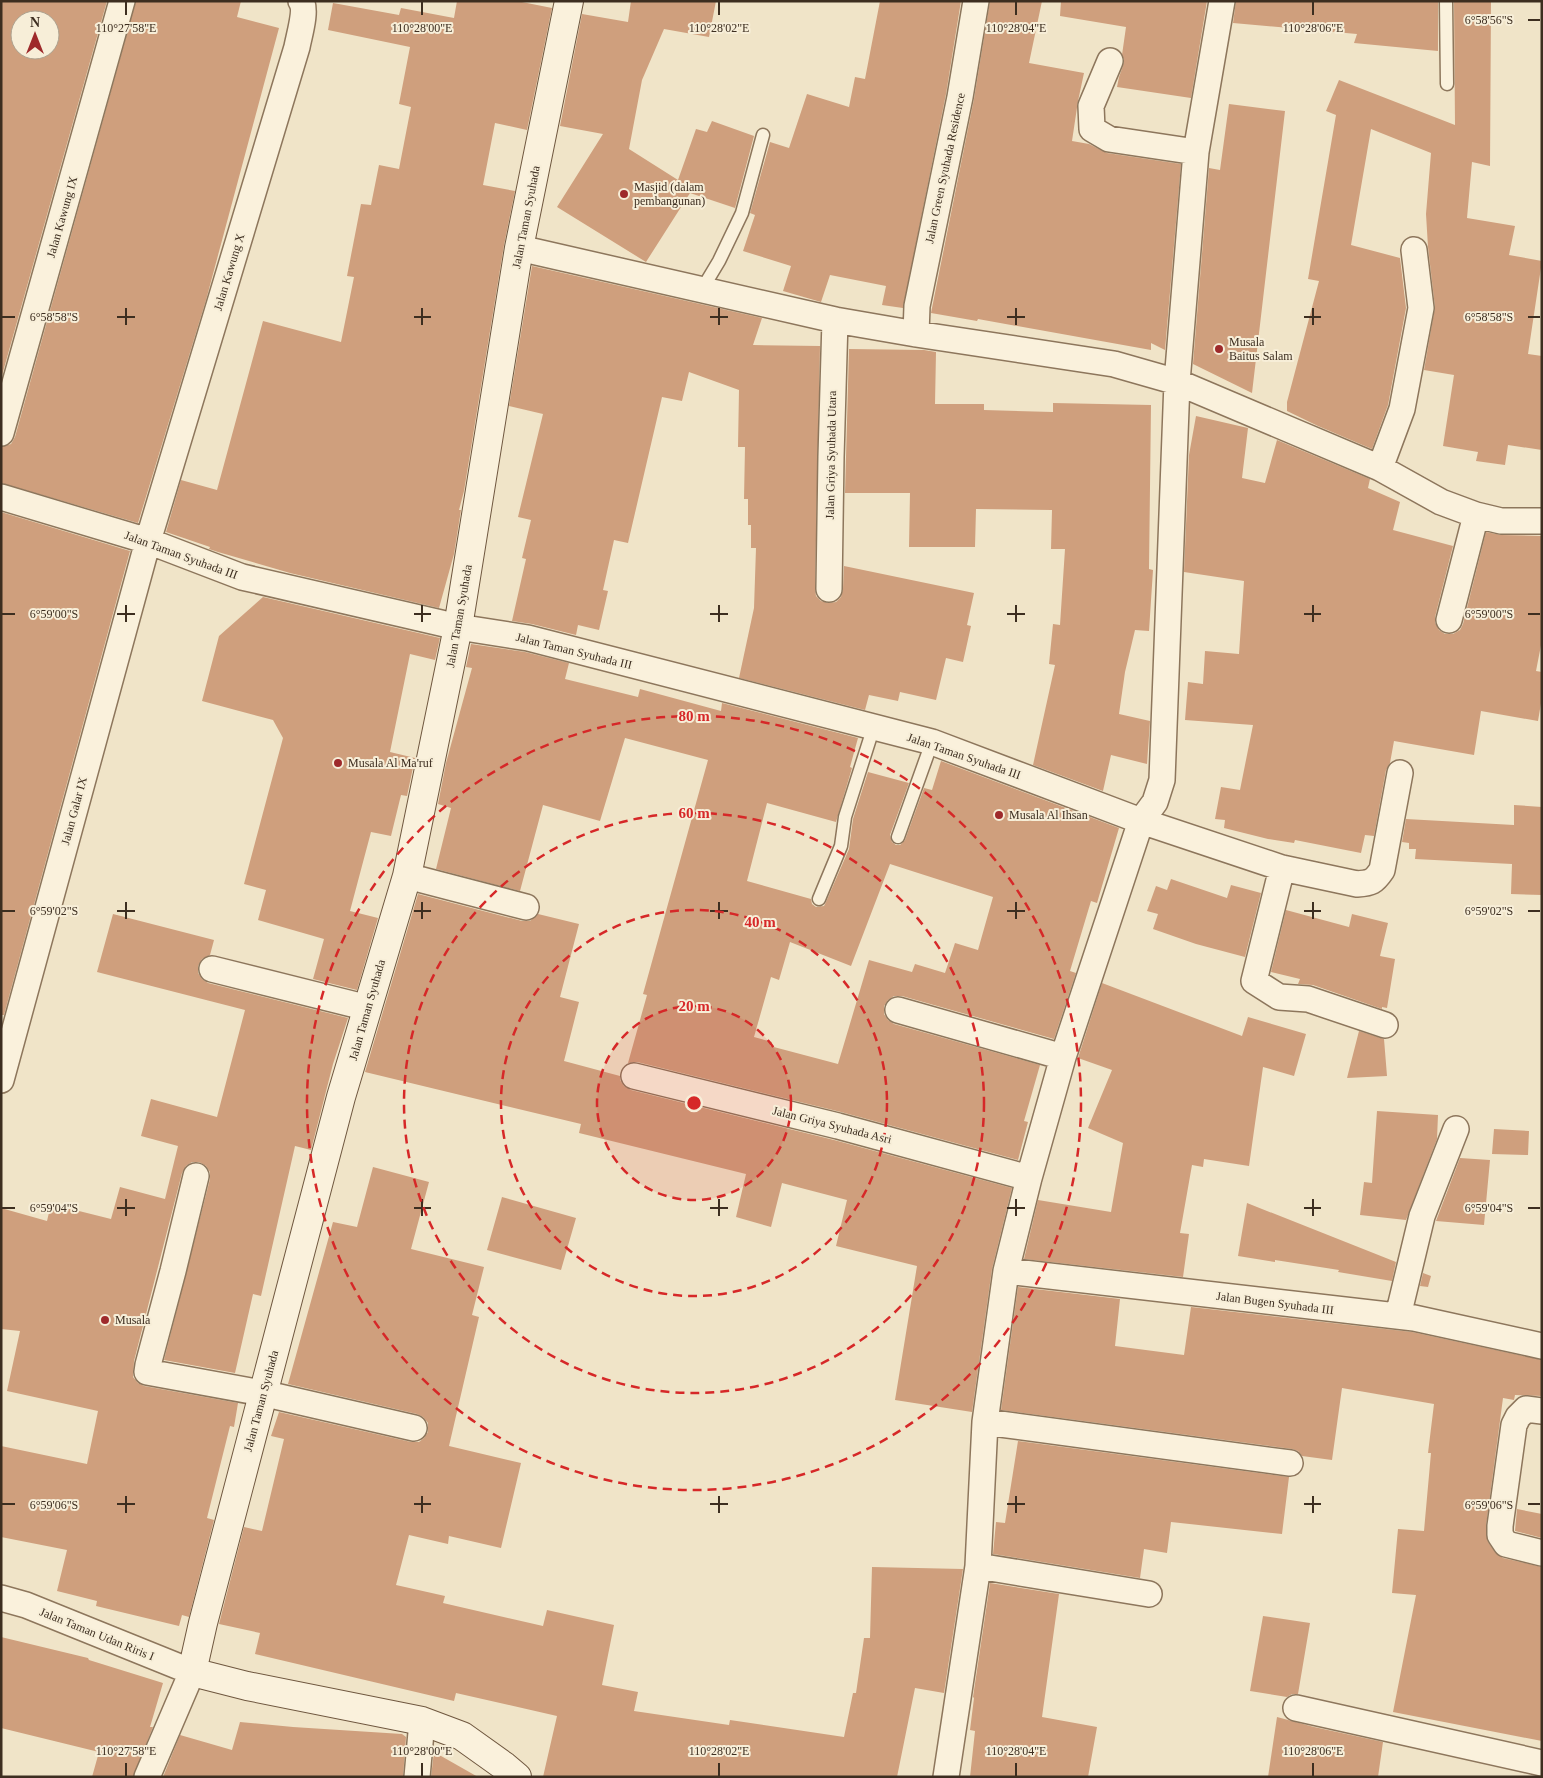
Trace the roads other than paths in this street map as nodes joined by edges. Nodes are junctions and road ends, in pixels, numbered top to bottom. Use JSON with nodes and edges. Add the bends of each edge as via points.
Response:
{"nodes":[{"id":1,"x":122,"y":1,"type":"edge"},
{"id":2,"x":300,"y":1,"type":"edge"},
{"id":3,"x":976,"y":1,"type":"edge"},
{"id":4,"x":1222,"y":1,"type":"edge"},
{"id":5,"x":1446,"y":1,"type":"edge"},
{"id":6,"x":566,"y":2,"type":"edge"},
{"id":7,"x":1110,"y":61,"type":"dead end"},
{"id":8,"x":1448,"y":84,"type":"dead end"},
{"id":9,"x":763,"y":135,"type":"dead end"},
{"id":10,"x":1196,"y":152,"type":"junction"},
{"id":11,"x":519,"y":248,"type":"junction"},
{"id":12,"x":1414,"y":250,"type":"dead end"},
{"id":13,"x":701,"y":291,"type":"junction"},
{"id":14,"x":835,"y":320,"type":"junction"},
{"id":15,"x":916,"y":334,"type":"junction"},
{"id":16,"x":1177,"y":382,"type":"junction"},
{"id":17,"x":1,"y":433,"type":"edge"},
{"id":18,"x":1380,"y":468,"type":"junction"},
{"id":19,"x":1,"y":497,"type":"edge"},
{"id":20,"x":1476,"y":515,"type":"junction"},
{"id":21,"x":1542,"y":521,"type":"edge"},
{"id":22,"x":169,"y":550,"type":"junction"},
{"id":23,"x":829,"y":589,"type":"dead end"},
{"id":24,"x":1449,"y":620,"type":"dead end"},
{"id":25,"x":458,"y":627,"type":"junction"},
{"id":26,"x":874,"y":726,"type":"junction"},
{"id":27,"x":932,"y":742,"type":"junction"},
{"id":28,"x":1400,"y":773,"type":"dead end"},
{"id":29,"x":1142,"y":821,"type":"junction"},
{"id":30,"x":898,"y":837,"type":"dead end"},
{"id":31,"x":1282,"y":868,"type":"junction"},
{"id":32,"x":407,"y":876,"type":"junction"},
{"id":33,"x":819,"y":899,"type":"dead end"},
{"id":34,"x":526,"y":907,"type":"dead end"},
{"id":35,"x":212,"y":969,"type":"dead end"},
{"id":36,"x":368,"y":1008,"type":"junction"},
{"id":37,"x":898,"y":1010,"type":"dead end"},
{"id":38,"x":1385,"y":1025,"type":"dead end"},
{"id":39,"x":1064,"y":1057,"type":"junction"},
{"id":40,"x":634,"y":1076,"type":"dead end"},
{"id":41,"x":1,"y":1080,"type":"edge"},
{"id":42,"x":1456,"y":1129,"type":"dead end"},
{"id":43,"x":196,"y":1176,"type":"dead end"},
{"id":44,"x":1029,"y":1178,"type":"junction"},
{"id":45,"x":1006,"y":1271,"type":"junction"},
{"id":46,"x":1398,"y":1316,"type":"junction"},
{"id":47,"x":1542,"y":1346,"type":"edge"},
{"id":48,"x":262,"y":1393,"type":"junction"},
{"id":49,"x":1542,"y":1411,"type":"edge"},
{"id":50,"x":985,"y":1422,"type":"junction"},
{"id":51,"x":414,"y":1428,"type":"dead end"},
{"id":52,"x":1290,"y":1463,"type":"dead end"},
{"id":53,"x":1542,"y":1553,"type":"edge"},
{"id":54,"x":978,"y":1566,"type":"junction"},
{"id":55,"x":1149,"y":1594,"type":"dead end"},
{"id":56,"x":1,"y":1598,"type":"edge"},
{"id":57,"x":192,"y":1672,"type":"junction"},
{"id":58,"x":1296,"y":1708,"type":"dead end"},
{"id":59,"x":422,"y":1721,"type":"junction"},
{"id":60,"x":1542,"y":1763,"type":"edge"},
{"id":61,"x":147,"y":1777,"type":"edge"},
{"id":62,"x":417,"y":1777,"type":"edge"},
{"id":63,"x":517,"y":1777,"type":"edge"},
{"id":64,"x":946,"y":1777,"type":"edge"}],
"edges":[{"from":1,"to":17,"type":"street","name":"Jalan Kawung IX"},
{"from":2,"to":22,"type":"street","name":"Jalan Kawung X","via":[[303,5],[297,47]]},
{"from":3,"to":15,"type":"street","name":"Jalan Green Syuhada Residence","via":[[960,97],[917,306]]},
{"from":4,"to":10,"type":"street"},
{"from":5,"to":8,"type":"lane"},
{"from":6,"to":11,"type":"street","name":"Jalan Taman Syuhada"},
{"from":7,"to":10,"type":"street","via":[[1091,106],[1092,129],[1109,139]]},
{"from":9,"to":13,"type":"lane","via":[[742,213]]},
{"from":10,"to":16,"type":"street"},
{"from":11,"to":13,"type":"street"},
{"from":11,"to":25,"type":"street","name":"Jalan Taman Syuhada"},
{"from":12,"to":18,"type":"street","via":[[1421,308],[1402,409]]},
{"from":13,"to":14,"type":"street"},
{"from":14,"to":15,"type":"street"},
{"from":14,"to":23,"type":"street","name":"Jalan Griya Syuhada Utara"},
{"from":15,"to":16,"type":"street","via":[[1114,364]]},
{"from":16,"to":18,"type":"street"},
{"from":16,"to":29,"type":"street","via":[[1162,780],[1155,802]]},
{"from":18,"to":20,"type":"street","via":[[1440,502]]},
{"from":19,"to":22,"type":"street","name":"Jalan Taman Syuhada III"},
{"from":20,"to":21,"type":"street","via":[[1501,521]]},
{"from":20,"to":24,"type":"street"},
{"from":22,"to":25,"type":"street","name":"Jalan Taman Syuhada III","via":[[242,577]]},
{"from":22,"to":41,"type":"street","name":"Jalan Galar IX"},
{"from":25,"to":26,"type":"street","name":"Jalan Taman Syuhada III","via":[[528,638]]},
{"from":25,"to":32,"type":"street","name":"Jalan Taman Syuhada"},
{"from":26,"to":27,"type":"street","name":"Jalan Taman Syuhada III"},
{"from":26,"to":33,"type":"lane","via":[[845,817],[841,846]]},
{"from":27,"to":29,"type":"street","name":"Jalan Taman Syuhada III"},
{"from":27,"to":30,"type":"lane"},
{"from":28,"to":31,"type":"street","name":"Jalan Taman Syuhada III","via":[[1382,870],[1375,880],[1357,884]]},
{"from":29,"to":31,"type":"street","name":"Jalan Taman Syuhada III"},
{"from":29,"to":39,"type":"street"},
{"from":31,"to":38,"type":"street","via":[[1254,981],[1279,997],[1308,999]]},
{"from":32,"to":34,"type":"street"},
{"from":32,"to":36,"type":"street","name":"Jalan Taman Syuhada"},
{"from":35,"to":36,"type":"street"},
{"from":36,"to":48,"type":"street","name":"Jalan Taman Syuhada"},
{"from":37,"to":39,"type":"street"},
{"from":39,"to":44,"type":"street"},
{"from":40,"to":44,"type":"street","name":"Jalan Griya Syuhada Asri","via":[[838,1126]]},
{"from":42,"to":46,"type":"street","via":[[1422,1216]]},
{"from":43,"to":48,"type":"street","via":[[147,1372]]},
{"from":44,"to":45,"type":"street"},
{"from":45,"to":46,"type":"street","name":"Jalan Bugen Syuhada III"},
{"from":45,"to":50,"type":"street"},
{"from":46,"to":47,"type":"street","name":"Jalan Bugen Syuhada III"},
{"from":48,"to":51,"type":"street"},
{"from":48,"to":57,"type":"street","name":"Jalan Taman Syuhada"},
{"from":49,"to":53,"type":"street","via":[[1526,1409],[1514,1425],[1500,1526],[1500,1535],[1506,1544]]},
{"from":50,"to":52,"type":"street"},
{"from":50,"to":54,"type":"street"},
{"from":54,"to":55,"type":"street"},
{"from":54,"to":64,"type":"street"},
{"from":56,"to":57,"type":"street","name":"Jalan Taman Udan Riris I","via":[[26,1605]]},
{"from":57,"to":59,"type":"street"},
{"from":57,"to":61,"type":"street"},
{"from":58,"to":60,"type":"street"},
{"from":59,"to":62,"type":"street"},
{"from":59,"to":63,"type":"street","via":[[462,1736]]}]}
